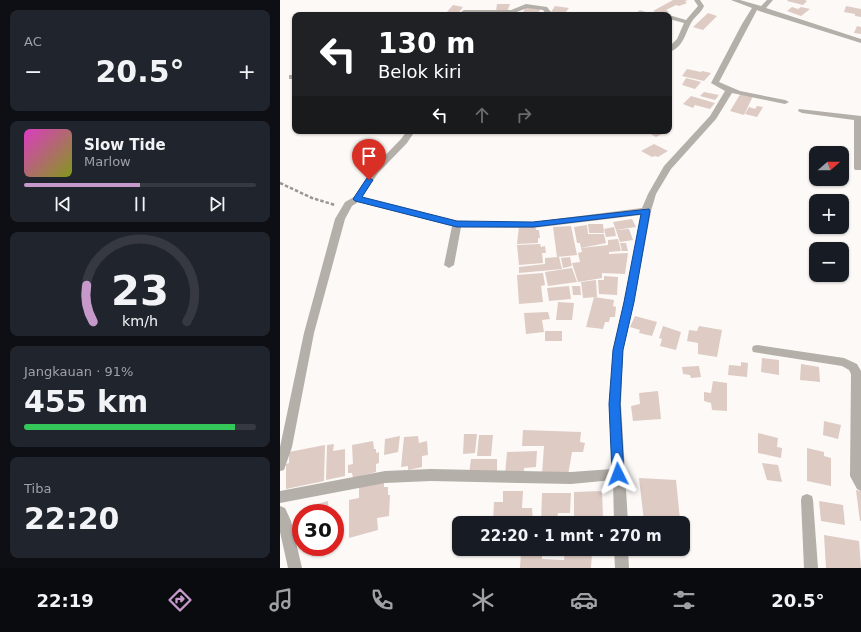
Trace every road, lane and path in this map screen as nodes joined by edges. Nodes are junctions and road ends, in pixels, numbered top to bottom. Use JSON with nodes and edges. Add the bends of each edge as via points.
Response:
{"nodes":[{"id":1,"x":697,"y":0,"type":"edge"},
{"id":2,"x":734,"y":0,"type":"edge"},
{"id":3,"x":770,"y":0,"type":"edge"},
{"id":4,"x":758,"y":9,"type":"junction"},
{"id":5,"x":464,"y":12,"type":"edge"},
{"id":6,"x":512,"y":12,"type":"edge"},
{"id":7,"x":512,"y":12,"type":"edge"},
{"id":8,"x":548,"y":12,"type":"edge"},
{"id":9,"x":672,"y":18,"type":"edge"},
{"id":10,"x":687,"y":22,"type":"junction"},
{"id":11,"x":861,"y":41,"type":"edge"},
{"id":12,"x":672,"y":49,"type":"edge"},
{"id":13,"x":730,"y":90,"type":"junction"},
{"id":14,"x":785,"y":102,"type":"dead end"},
{"id":15,"x":802,"y":111,"type":"dead end"},
{"id":16,"x":859,"y":118,"type":"edge"},
{"id":17,"x":409,"y":134,"type":"edge"},
{"id":18,"x":858,"y":168,"type":"dead end"},
{"id":19,"x":280,"y":183,"type":"edge"},
{"id":20,"x":358,"y":199,"type":"junction"},
{"id":21,"x":345,"y":209,"type":"junction"},
{"id":22,"x":646,"y":211,"type":"junction"},
{"id":23,"x":457,"y":224,"type":"junction"},
{"id":24,"x":449,"y":265,"type":"dead end"},
{"id":25,"x":757,"y":349,"type":"dead end"},
{"id":26,"x":280,"y":466,"type":"edge"},
{"id":27,"x":618,"y":474,"type":"junction"},
{"id":28,"x":861,"y":485,"type":"edge"},
{"id":29,"x":280,"y":497,"type":"edge"},
{"id":30,"x":807,"y":500,"type":"dead end"},
{"id":31,"x":280,"y":512,"type":"edge"},
{"id":32,"x":621,"y":516,"type":"edge"},
{"id":33,"x":621,"y":556,"type":"edge"},
{"id":34,"x":296,"y":568,"type":"edge"},
{"id":35,"x":622,"y":568,"type":"edge"},
{"id":36,"x":811,"y":568,"type":"edge"}],
"edges":[{"from":1,"to":10,"type":"street","via":[[701,6],[700,10]]},
{"from":2,"to":4,"type":"street"},
{"from":3,"to":4,"type":"street"},
{"from":4,"to":11,"type":"street"},
{"from":4,"to":13,"type":"street","via":[[715,81],[718,86]]},
{"from":5,"to":6,"type":"street"},
{"from":7,"to":8,"type":"street","via":[[526,6],[545,8]]},
{"from":9,"to":10,"type":"street"},
{"from":10,"to":12,"type":"street","via":[[685,30]]},
{"from":13,"to":14,"type":"street"},
{"from":13,"to":22,"type":"street","via":[[714,117],[689,142],[661,178]]},
{"from":15,"to":16,"type":"street"},
{"from":16,"to":18,"type":"street"},
{"from":17,"to":20,"type":"street","via":[[375,171]]},
{"from":19,"to":21,"type":"path","via":[[312,198]]},
{"from":20,"to":21,"type":"street","via":[[351,201]]},
{"from":20,"to":23,"type":"street"},
{"from":21,"to":26,"type":"street","via":[[340,219],[309,333]]},
{"from":22,"to":23,"type":"street","via":[[533,225]]},
{"from":22,"to":27,"type":"street","via":[[618,350],[615,404]]},
{"from":23,"to":24,"type":"street"},
{"from":25,"to":28,"type":"street","via":[[844,362],[853,367],[857,374],[856,476]]},
{"from":27,"to":29,"type":"street","via":[[570,478],[431,475],[385,477]]},
{"from":27,"to":32,"type":"street"},
{"from":30,"to":36,"type":"street"},
{"from":31,"to":34,"type":"street"},
{"from":33,"to":35,"type":"street"}]}
